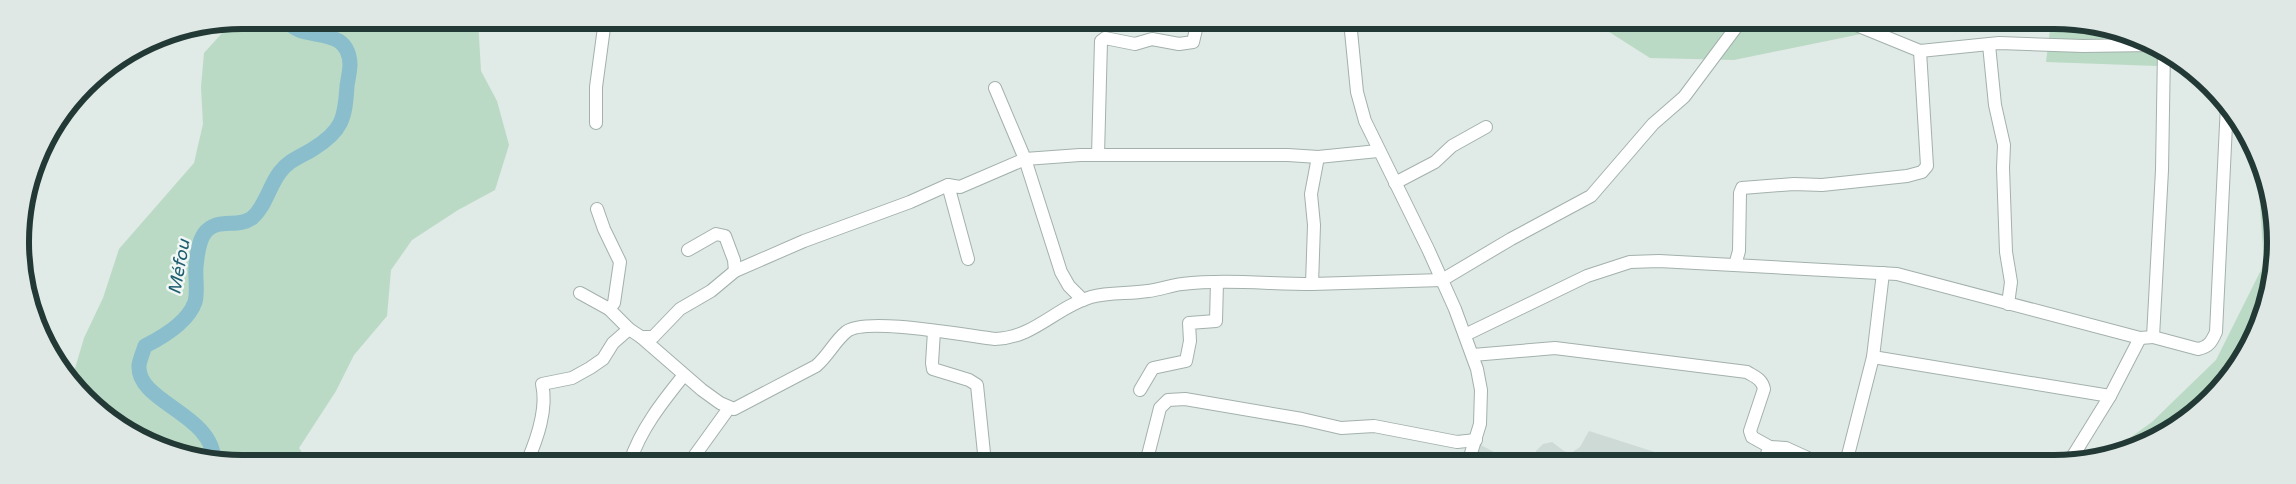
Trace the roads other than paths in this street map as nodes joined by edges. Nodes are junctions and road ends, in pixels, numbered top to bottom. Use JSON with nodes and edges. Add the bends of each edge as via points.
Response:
{"nodes":[{"id":1,"x":603,"y":29,"type":"edge"},
{"id":2,"x":1196,"y":29,"type":"edge"},
{"id":3,"x":1351,"y":29,"type":"edge"},
{"id":4,"x":1735,"y":29,"type":"edge"},
{"id":5,"x":1866,"y":29,"type":"edge"},
{"id":6,"x":1989,"y":45,"type":"junction"},
{"id":7,"x":2136,"y":45,"type":"edge"},
{"id":8,"x":1920,"y":51,"type":"junction"},
{"id":9,"x":2164,"y":59,"type":"edge"},
{"id":10,"x":995,"y":88,"type":"dead end"},
{"id":11,"x":2226,"y":117,"type":"edge"},
{"id":12,"x":596,"y":124,"type":"dead end"},
{"id":13,"x":1486,"y":127,"type":"dead end"},
{"id":14,"x":1378,"y":151,"type":"junction"},
{"id":15,"x":1098,"y":155,"type":"junction"},
{"id":16,"x":1318,"y":157,"type":"junction"},
{"id":17,"x":1025,"y":159,"type":"junction"},
{"id":18,"x":1395,"y":183,"type":"junction"},
{"id":19,"x":948,"y":185,"type":"junction"},
{"id":20,"x":597,"y":209,"type":"dead end"},
{"id":21,"x":688,"y":250,"type":"dead end"},
{"id":22,"x":968,"y":258,"type":"dead end"},
{"id":23,"x":1735,"y":264,"type":"junction"},
{"id":24,"x":735,"y":270,"type":"junction"},
{"id":25,"x":1883,"y":273,"type":"junction"},
{"id":26,"x":1442,"y":280,"type":"junction"},
{"id":27,"x":1217,"y":282,"type":"junction"},
{"id":28,"x":1312,"y":284,"type":"junction"},
{"id":29,"x":580,"y":293,"type":"dead end"},
{"id":30,"x":1083,"y":300,"type":"junction"},
{"id":31,"x":2008,"y":304,"type":"junction"},
{"id":32,"x":609,"y":308,"type":"junction"},
{"id":33,"x":628,"y":329,"type":"junction"},
{"id":34,"x":934,"y":331,"type":"junction"},
{"id":35,"x":1465,"y":335,"type":"junction"},
{"id":36,"x":641,"y":337,"type":"junction"},
{"id":37,"x":2147,"y":337,"type":"junction"},
{"id":38,"x":1473,"y":355,"type":"junction"},
{"id":39,"x":1873,"y":357,"type":"junction"},
{"id":40,"x":684,"y":375,"type":"junction"},
{"id":41,"x":1140,"y":390,"type":"dead end"},
{"id":42,"x":2110,"y":396,"type":"junction"},
{"id":43,"x":729,"y":408,"type":"junction"},
{"id":44,"x":1476,"y":440,"type":"junction"},
{"id":45,"x":1770,"y":447,"type":"junction"},
{"id":46,"x":2074,"y":454,"type":"edge"},
{"id":47,"x":530,"y":455,"type":"edge"},
{"id":48,"x":633,"y":455,"type":"edge"},
{"id":49,"x":695,"y":455,"type":"edge"},
{"id":50,"x":984,"y":455,"type":"edge"},
{"id":51,"x":1148,"y":455,"type":"edge"},
{"id":52,"x":1471,"y":455,"type":"edge"},
{"id":53,"x":1766,"y":455,"type":"edge"},
{"id":54,"x":1802,"y":455,"type":"edge"},
{"id":55,"x":1848,"y":455,"type":"edge"}],
"edges":[{"from":1,"to":12,"type":"street","via":[[596,87]]},
{"from":2,"to":15,"type":"street","via":[[1194,42],[1179,44],[1152,38],[1135,44],[1105,38],[1101,41]]},
{"from":3,"to":14,"type":"street","via":[[1357,92]]},
{"from":4,"to":26,"type":"street","via":[[1684,97],[1653,124],[1590,196]]},
{"from":5,"to":8,"type":"street"},
{"from":6,"to":7,"type":"street"},
{"from":6,"to":8,"type":"street"},
{"from":6,"to":31,"type":"street","via":[[2004,145],[2006,252],[2011,282]]},
{"from":8,"to":23,"type":"street","via":[[1927,166],[1922,172],[1822,185],[1742,188],[1739,251]]},
{"from":9,"to":37,"type":"street","via":[[2162,170]]},
{"from":10,"to":17,"type":"street"},
{"from":11,"to":37,"type":"street","via":[[2216,332],[2205,348]]},
{"from":13,"to":18,"type":"street","via":[[1452,146],[1442,158]]},
{"from":14,"to":16,"type":"street"},
{"from":14,"to":18,"type":"street"},
{"from":15,"to":16,"type":"street","via":[[1288,154]]},
{"from":15,"to":17,"type":"street"},
{"from":16,"to":28,"type":"street","via":[[1311,194],[1314,231]]},
{"from":17,"to":19,"type":"street","via":[[960,187]]},
{"from":17,"to":30,"type":"street","via":[[1061,272]]},
{"from":18,"to":26,"type":"street"},
{"from":19,"to":22,"type":"street"},
{"from":19,"to":24,"type":"street"},
{"from":20,"to":32,"type":"street","via":[[620,262],[614,303]]},
{"from":21,"to":24,"type":"street","via":[[716,234],[725,236]]},
{"from":23,"to":25,"type":"street"},
{"from":23,"to":35,"type":"street","via":[[1630,262],[1576,280]]},
{"from":24,"to":36,"type":"street","via":[[711,291],[680,309],[653,338]]},
{"from":25,"to":31,"type":"street","via":[[1935,283]]},
{"from":25,"to":39,"type":"street"},
{"from":26,"to":28,"type":"street"},
{"from":26,"to":35,"type":"street"},
{"from":27,"to":28,"type":"street"},
{"from":27,"to":30,"type":"street","via":[[1103,294]]},
{"from":27,"to":41,"type":"street","via":[[1216,321],[1189,323],[1186,361],[1153,368]]},
{"from":29,"to":32,"type":"street"},
{"from":30,"to":34,"type":"street","via":[[1008,339]]},
{"from":31,"to":37,"type":"street"},
{"from":32,"to":33,"type":"street"},
{"from":33,"to":36,"type":"street"},
{"from":33,"to":47,"type":"street","via":[[590,368],[572,378],[542,384],[545,395]]},
{"from":34,"to":43,"type":"street","via":[[876,325],[847,331],[816,366],[734,409]]},
{"from":34,"to":50,"type":"street","via":[[933,369],[977,385]]},
{"from":35,"to":38,"type":"street"},
{"from":36,"to":40,"type":"street"},
{"from":37,"to":42,"type":"street"},
{"from":38,"to":44,"type":"street","via":[[1481,399]]},
{"from":38,"to":45,"type":"street","via":[[1555,348],[1747,372],[1763,383],[1764,389],[1750,434]]},
{"from":39,"to":42,"type":"street"},
{"from":39,"to":55,"type":"street"},
{"from":40,"to":43,"type":"street"},
{"from":40,"to":48,"type":"street","via":[[665,398]]},
{"from":42,"to":46,"type":"street"},
{"from":43,"to":49,"type":"street"},
{"from":44,"to":51,"type":"street","via":[[1457,442],[1374,426],[1341,428],[1185,399],[1168,400],[1160,408]]},
{"from":44,"to":52,"type":"street"},
{"from":45,"to":53,"type":"street"},
{"from":45,"to":54,"type":"street","via":[[1786,448]]}]}
